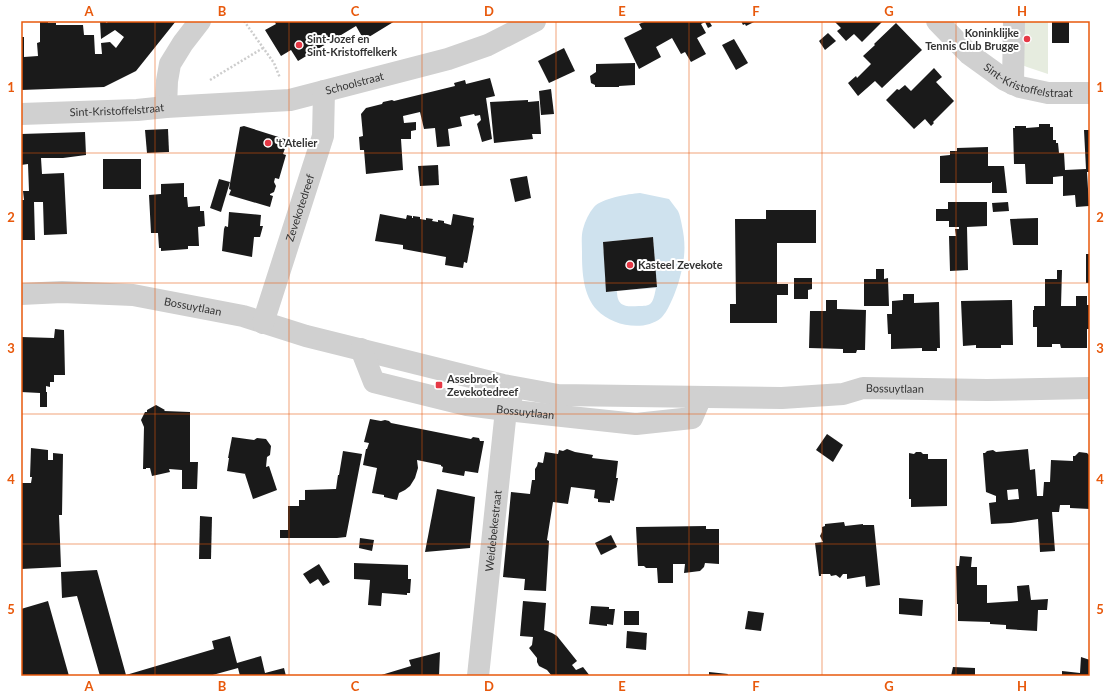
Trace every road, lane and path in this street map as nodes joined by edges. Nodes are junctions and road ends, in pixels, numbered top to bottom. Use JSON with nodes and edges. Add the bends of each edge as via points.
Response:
{"nodes":[{"id":1,"x":200,"y":21,"type":"edge"},
{"id":2,"x":244,"y":21,"type":"edge"},
{"id":3,"x":535,"y":21,"type":"edge"},
{"id":4,"x":937,"y":21,"type":"edge"},
{"id":5,"x":1014,"y":21,"type":"edge"},
{"id":6,"x":263,"y":48,"type":"junction"},
{"id":7,"x":204,"y":83,"type":"dead end"},
{"id":8,"x":1013,"y":84,"type":"junction"},
{"id":9,"x":324,"y":91,"type":"junction"},
{"id":10,"x":1090,"y":93,"type":"edge"},
{"id":11,"x":290,"y":100,"type":"junction"},
{"id":12,"x":166,"y":107,"type":"junction"},
{"id":13,"x":21,"y":114,"type":"edge"},
{"id":14,"x":21,"y":294,"type":"edge"},
{"id":15,"x":262,"y":323,"type":"junction"},
{"id":16,"x":361,"y":349,"type":"junction"},
{"id":17,"x":516,"y":387,"type":"junction"},
{"id":18,"x":1090,"y":388,"type":"edge"},
{"id":19,"x":701,"y":397,"type":"junction"},
{"id":20,"x":506,"y":410,"type":"junction"},
{"id":21,"x":478,"y":676,"type":"edge"}],
"edges":[{"from":1,"to":12,"type":"street","name":"Sint-Kristoffelstraat","via":[[170,64]]},
{"from":2,"to":6,"type":"path"},
{"from":3,"to":9,"type":"street","name":"Schoolstraat","via":[[488,45],[448,59]]},
{"from":4,"to":8,"type":"street","name":"Sint-Kristoffelstraat","via":[[969,54]]},
{"from":5,"to":8,"type":"street"},
{"from":6,"to":7,"type":"path"},
{"from":6,"to":11,"type":"path","via":[[274,63]]},
{"from":8,"to":10,"type":"street","name":"Sint-Kristoffelstraat","via":[[1048,94]]},
{"from":9,"to":11,"type":"street","name":"Schoolstraat"},
{"from":9,"to":15,"type":"street","name":"Zevekotedreef","via":[[323,136]]},
{"from":11,"to":12,"type":"street","name":"Schoolstraat"},
{"from":12,"to":13,"type":"street","name":"Sint-Kristoffelstraat"},
{"from":14,"to":15,"type":"street","name":"Bossuytlaan","via":[[62,292],[133,295],[235,315]]},
{"from":15,"to":16,"type":"street","name":"Bossuytlaan"},
{"from":16,"to":17,"type":"street","name":"Bossuytlaan"},
{"from":16,"to":20,"type":"street","name":"Bossuytlaan","via":[[374,382],[467,405]]},
{"from":17,"to":19,"type":"street","name":"Bossuytlaan","via":[[558,395]]},
{"from":17,"to":20,"type":"street","name":"Weidebekestraat"},
{"from":18,"to":19,"type":"street","name":"Bossuytlaan","via":[[863,388],[843,394],[782,398]]},
{"from":19,"to":20,"type":"street","name":"Bossuytlaan","via":[[692,418],[636,424]]},
{"from":20,"to":21,"type":"street","name":"Weidebekestraat"}]}
